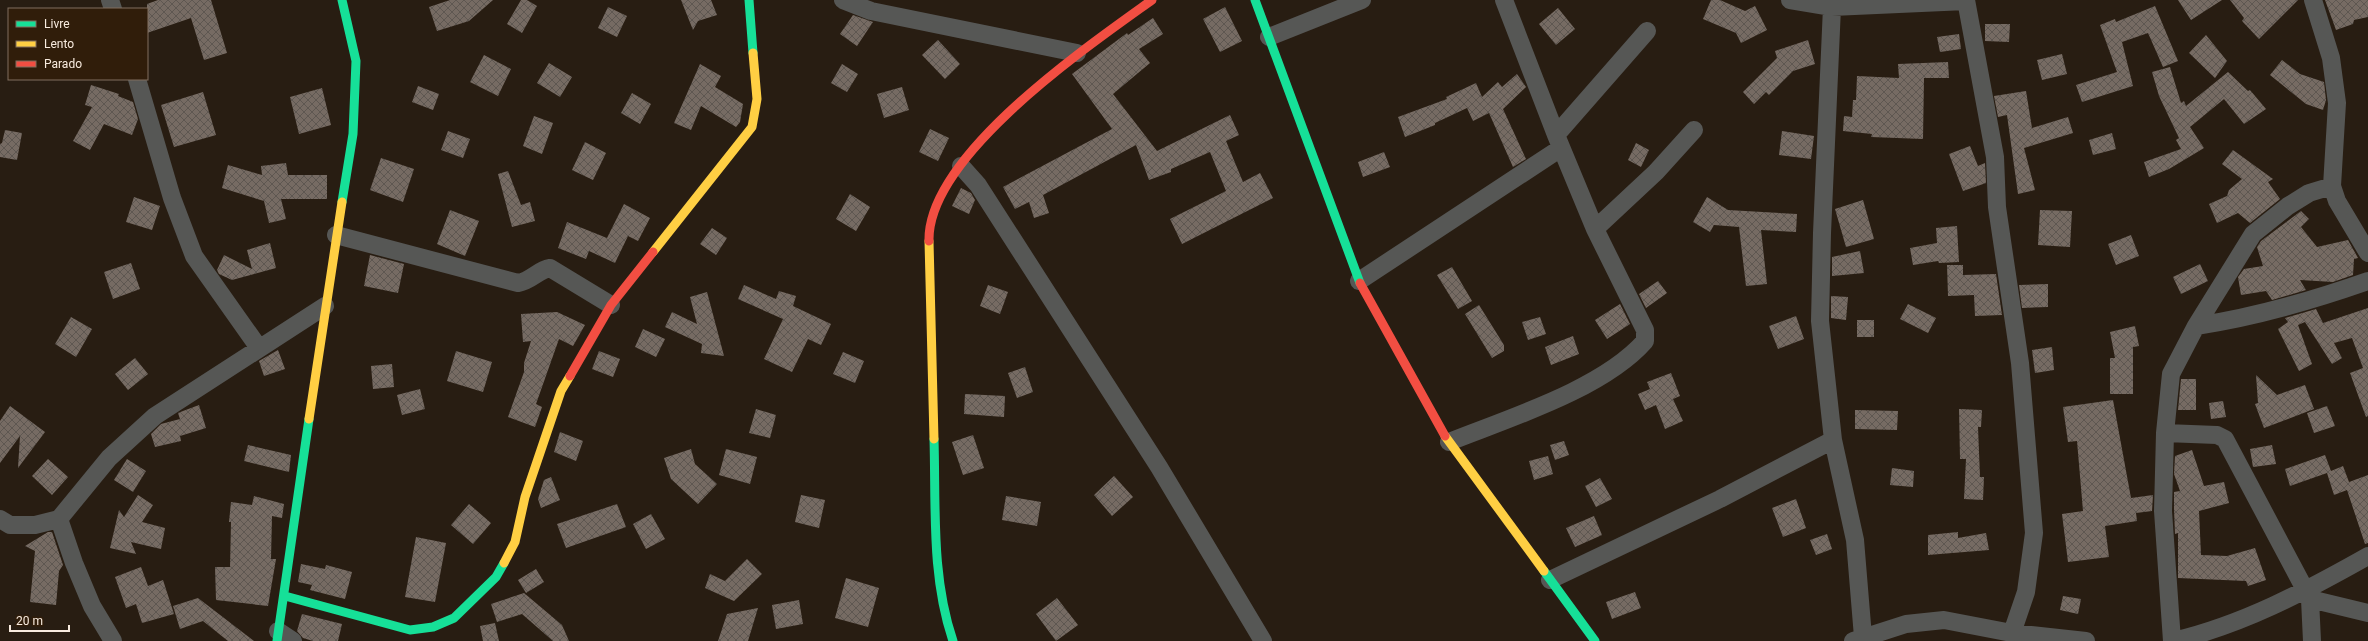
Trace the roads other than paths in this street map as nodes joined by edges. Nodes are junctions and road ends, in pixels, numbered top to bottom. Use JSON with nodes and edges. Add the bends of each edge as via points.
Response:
{"nodes":[{"id":1,"x":342,"y":0,"type":"edge"},
{"id":2,"x":750,"y":0,"type":"edge"},
{"id":3,"x":843,"y":0,"type":"edge"},
{"id":4,"x":1152,"y":0,"type":"edge"},
{"id":5,"x":1255,"y":0,"type":"edge"},
{"id":6,"x":1362,"y":0,"type":"edge"},
{"id":7,"x":1504,"y":0,"type":"edge"},
{"id":8,"x":1790,"y":0,"type":"edge"},
{"id":9,"x":1966,"y":0,"type":"edge"},
{"id":10,"x":2313,"y":0,"type":"edge"},
{"id":11,"x":1832,"y":7,"type":"junction"},
{"id":12,"x":1647,"y":31,"type":"dead end"},
{"id":13,"x":1269,"y":37,"type":"junction"},
{"id":14,"x":1077,"y":54,"type":"junction"},
{"id":15,"x":137,"y":80,"type":"edge"},
{"id":16,"x":1694,"y":130,"type":"dead end"},
{"id":17,"x":1558,"y":141,"type":"junction"},
{"id":18,"x":962,"y":166,"type":"junction"},
{"id":19,"x":2332,"y":186,"type":"junction"},
{"id":20,"x":1595,"y":229,"type":"junction"},
{"id":21,"x":336,"y":235,"type":"junction"},
{"id":22,"x":2368,"y":253,"type":"edge"},
{"id":23,"x":1359,"y":281,"type":"junction"},
{"id":24,"x":2368,"y":281,"type":"edge"},
{"id":25,"x":611,"y":305,"type":"junction"},
{"id":26,"x":325,"y":306,"type":"junction"},
{"id":27,"x":2196,"y":326,"type":"junction"},
{"id":28,"x":258,"y":348,"type":"junction"},
{"id":29,"x":2165,"y":433,"type":"junction"},
{"id":30,"x":1833,"y":440,"type":"junction"},
{"id":31,"x":1449,"y":442,"type":"junction"},
{"id":32,"x":59,"y":519,"type":"junction"},
{"id":33,"x":3,"y":526,"type":"edge"},
{"id":34,"x":2368,"y":556,"type":"edge"},
{"id":35,"x":1550,"y":580,"type":"junction"},
{"id":36,"x":284,"y":596,"type":"junction"},
{"id":37,"x":2307,"y":596,"type":"junction"},
{"id":38,"x":2368,"y":614,"type":"edge"},
{"id":39,"x":2012,"y":633,"type":"junction"},
{"id":40,"x":277,"y":636,"type":"edge"},
{"id":41,"x":1858,"y":639,"type":"edge"},
{"id":42,"x":113,"y":641,"type":"edge"},
{"id":43,"x":293,"y":641,"type":"edge"},
{"id":44,"x":953,"y":641,"type":"edge"},
{"id":45,"x":1263,"y":641,"type":"edge"},
{"id":46,"x":1595,"y":641,"type":"edge"},
{"id":47,"x":2086,"y":641,"type":"edge"},
{"id":48,"x":2173,"y":641,"type":"edge"},
{"id":49,"x":2312,"y":641,"type":"edge"}],
"edges":[{"from":1,"to":21,"type":"street","via":[[356,61],[353,134]]},
{"from":2,"to":25,"type":"street","via":[[757,99],[752,127]]},
{"from":3,"to":14,"type":"street","via":[[871,11]]},
{"from":4,"to":14,"type":"street"},
{"from":5,"to":13,"type":"street"},
{"from":6,"to":13,"type":"street"},
{"from":7,"to":17,"type":"street"},
{"from":8,"to":11,"type":"street"},
{"from":9,"to":11,"type":"street"},
{"from":9,"to":39,"type":"street","via":[[1995,157],[1997,207],[2020,363],[2034,533],[2026,592]]},
{"from":10,"to":19,"type":"street","via":[[2331,58],[2337,103]]},
{"from":11,"to":30,"type":"street","via":[[1820,321]]},
{"from":12,"to":17,"type":"street"},
{"from":13,"to":23,"type":"street"},
{"from":14,"to":18,"type":"street","via":[[985,134]]},
{"from":15,"to":28,"type":"street","via":[[172,198],[194,256]]},
{"from":16,"to":20,"type":"street","via":[[1656,172]]},
{"from":17,"to":20,"type":"street"},
{"from":17,"to":23,"type":"street"},
{"from":18,"to":44,"type":"street","via":[[935,204],[929,225],[938,584]]},
{"from":18,"to":45,"type":"street","via":[[978,185],[1159,468]]},
{"from":19,"to":22,"type":"street","via":[[2337,201]]},
{"from":19,"to":27,"type":"street","via":[[2309,193],[2253,234]]},
{"from":20,"to":31,"type":"street","via":[[1645,330],[1645,341],[1634,354],[1588,385]]},
{"from":21,"to":25,"type":"street","via":[[518,284],[550,268]]},
{"from":21,"to":26,"type":"street"},
{"from":23,"to":31,"type":"street"},
{"from":24,"to":27,"type":"street","via":[[2312,300],[2242,319]]},
{"from":25,"to":36,"type":"street","via":[[561,391],[525,497],[515,542],[496,576],[454,618],[433,627],[410,630]]},
{"from":26,"to":28,"type":"street"},
{"from":26,"to":36,"type":"street"},
{"from":27,"to":29,"type":"street","via":[[2171,374]]},
{"from":28,"to":32,"type":"street","via":[[155,416],[109,458]]},
{"from":29,"to":37,"type":"street","via":[[2217,436],[2225,439]]},
{"from":29,"to":48,"type":"street","via":[[2163,511]]},
{"from":30,"to":35,"type":"street","via":[[1720,499]]},
{"from":30,"to":41,"type":"street","via":[[1855,540]]},
{"from":31,"to":35,"type":"street"},
{"from":32,"to":33,"type":"street","via":[[35,525]]},
{"from":32,"to":42,"type":"street","via":[[92,606]]},
{"from":34,"to":37,"type":"street"},
{"from":35,"to":46,"type":"street"},
{"from":36,"to":40,"type":"street"},
{"from":37,"to":38,"type":"street"},
{"from":37,"to":48,"type":"street","via":[[2204,634]]},
{"from":37,"to":49,"type":"street"},
{"from":39,"to":41,"type":"street","via":[[1944,620],[1906,624]]},
{"from":39,"to":47,"type":"street"},
{"from":40,"to":43,"type":"street"}]}
